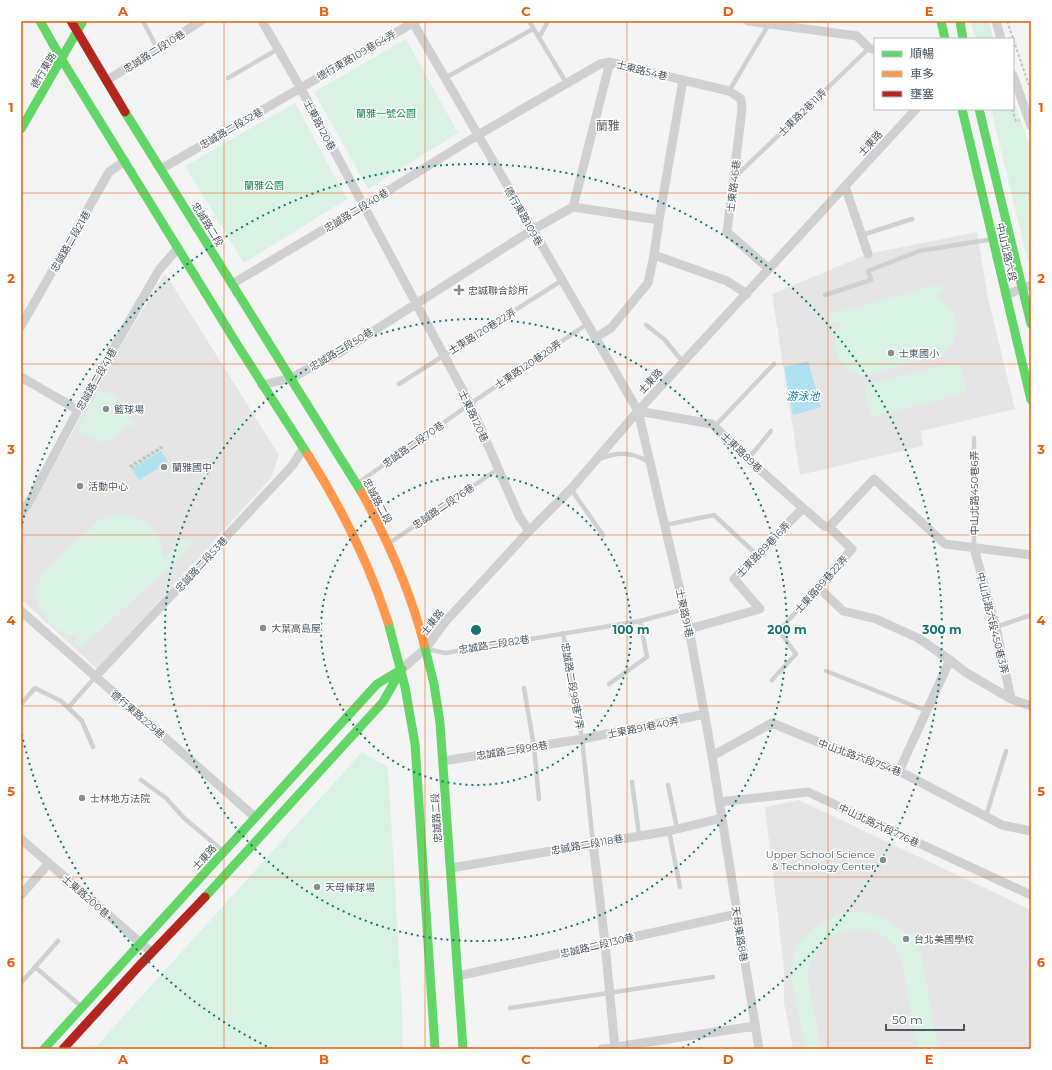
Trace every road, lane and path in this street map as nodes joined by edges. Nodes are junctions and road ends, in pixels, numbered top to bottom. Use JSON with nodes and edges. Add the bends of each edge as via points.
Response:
{"nodes":[{"id":1,"x":40,"y":21,"type":"edge"},
{"id":2,"x":71,"y":21,"type":"edge"},
{"id":3,"x":83,"y":21,"type":"edge"},
{"id":4,"x":143,"y":21,"type":"edge"},
{"id":5,"x":201,"y":21,"type":"edge"},
{"id":6,"x":262,"y":21,"type":"edge"},
{"id":7,"x":529,"y":21,"type":"edge"},
{"id":8,"x":548,"y":21,"type":"edge"},
{"id":9,"x":748,"y":21,"type":"edge"},
{"id":10,"x":941,"y":21,"type":"edge"},
{"id":11,"x":960,"y":21,"type":"edge"},
{"id":12,"x":996,"y":21,"type":"edge"},
{"id":13,"x":1007,"y":21,"type":"edge"},
{"id":14,"x":413,"y":22,"type":"edge"},
{"id":15,"x":770,"y":23,"type":"edge"},
{"id":16,"x":533,"y":28,"type":"junction"},
{"id":17,"x":77,"y":32,"type":"junction"},
{"id":18,"x":539,"y":38,"type":"junction"},
{"id":19,"x":945,"y":38,"type":"edge"},
{"id":20,"x":964,"y":38,"type":"edge"},
{"id":21,"x":1001,"y":38,"type":"edge"},
{"id":22,"x":1013,"y":38,"type":"edge"},
{"id":23,"x":1014,"y":41,"type":"edge"},
{"id":24,"x":157,"y":48,"type":"junction"},
{"id":25,"x":278,"y":49,"type":"junction"},
{"id":26,"x":872,"y":49,"type":"edge"},
{"id":27,"x":62,"y":60,"type":"junction"},
{"id":28,"x":610,"y":62,"type":"junction"},
{"id":29,"x":228,"y":78,"type":"dead end"},
{"id":30,"x":445,"y":78,"type":"junction"},
{"id":31,"x":1014,"y":78,"type":"edge"},
{"id":32,"x":683,"y":80,"type":"junction"},
{"id":33,"x":106,"y":81,"type":"junction"},
{"id":34,"x":567,"y":84,"type":"junction"},
{"id":35,"x":300,"y":87,"type":"junction"},
{"id":36,"x":729,"y":91,"type":"junction"},
{"id":37,"x":1031,"y":91,"type":"edge"},
{"id":38,"x":915,"y":110,"type":"edge"},
{"id":39,"x":962,"y":110,"type":"edge"},
{"id":40,"x":980,"y":110,"type":"edge"},
{"id":41,"x":1012,"y":110,"type":"edge"},
{"id":42,"x":1016,"y":121,"type":"dead end"},
{"id":43,"x":1031,"y":126,"type":"edge"},
{"id":44,"x":21,"y":129,"type":"edge"},
{"id":45,"x":478,"y":134,"type":"junction"},
{"id":46,"x":125,"y":162,"type":"junction"},
{"id":47,"x":161,"y":169,"type":"junction"},
{"id":48,"x":734,"y":177,"type":"junction"},
{"id":49,"x":845,"y":186,"type":"junction"},
{"id":50,"x":363,"y":206,"type":"junction"},
{"id":51,"x":573,"y":207,"type":"junction"},
{"id":52,"x":912,"y":219,"type":"dead end"},
{"id":53,"x":659,"y":220,"type":"junction"},
{"id":54,"x":532,"y":230,"type":"junction"},
{"id":55,"x":862,"y":234,"type":"junction"},
{"id":56,"x":993,"y":239,"type":"junction"},
{"id":57,"x":178,"y":248,"type":"junction"},
{"id":58,"x":868,"y":254,"type":"dead end"},
{"id":59,"x":654,"y":255,"type":"junction"},
{"id":60,"x":769,"y":268,"type":"junction"},
{"id":61,"x":561,"y":281,"type":"junction"},
{"id":62,"x":232,"y":284,"type":"junction"},
{"id":63,"x":1027,"y":287,"type":"edge"},
{"id":64,"x":747,"y":294,"type":"junction"},
{"id":65,"x":825,"y":295,"type":"dead end"},
{"id":66,"x":1006,"y":295,"type":"junction"},
{"id":67,"x":416,"y":303,"type":"junction"},
{"id":68,"x":587,"y":324,"type":"junction"},
{"id":69,"x":1031,"y":324,"type":"edge"},
{"id":70,"x":646,"y":325,"type":"dead end"},
{"id":71,"x":21,"y":326,"type":"edge"},
{"id":72,"x":595,"y":338,"type":"junction"},
{"id":73,"x":444,"y":355,"type":"junction"},
{"id":74,"x":683,"y":362,"type":"junction"},
{"id":75,"x":774,"y":364,"type":"dead end"},
{"id":76,"x":21,"y":377,"type":"edge"},
{"id":77,"x":291,"y":378,"type":"junction"},
{"id":78,"x":399,"y":384,"type":"dead end"},
{"id":79,"x":262,"y":385,"type":"junction"},
{"id":80,"x":1031,"y":400,"type":"edge"},
{"id":81,"x":470,"y":404,"type":"junction"},
{"id":82,"x":78,"y":410,"type":"junction"},
{"id":83,"x":638,"y":411,"type":"junction"},
{"id":84,"x":715,"y":426,"type":"junction"},
{"id":85,"x":771,"y":432,"type":"dead end"},
{"id":86,"x":974,"y":438,"type":"dead end"},
{"id":87,"x":162,"y":448,"type":"joint"},
{"id":88,"x":303,"y":448,"type":"junction"},
{"id":89,"x":748,"y":459,"type":"junction"},
{"id":90,"x":592,"y":462,"type":"junction"},
{"id":91,"x":650,"y":463,"type":"junction"},
{"id":92,"x":498,"y":469,"type":"junction"},
{"id":93,"x":357,"y":484,"type":"junction"},
{"id":94,"x":570,"y":489,"type":"junction"},
{"id":95,"x":803,"y":508,"type":"junction"},
{"id":96,"x":21,"y":514,"type":"edge"},
{"id":97,"x":665,"y":526,"type":"junction"},
{"id":98,"x":829,"y":527,"type":"junction"},
{"id":99,"x":529,"y":531,"type":"junction"},
{"id":100,"x":603,"y":535,"type":"dead end"},
{"id":101,"x":388,"y":544,"type":"junction"},
{"id":102,"x":974,"y":548,"type":"junction"},
{"id":103,"x":757,"y":555,"type":"junction"},
{"id":104,"x":1031,"y":555,"type":"edge"},
{"id":105,"x":818,"y":587,"type":"junction"},
{"id":106,"x":685,"y":609,"type":"junction"},
{"id":107,"x":21,"y":611,"type":"edge"},
{"id":108,"x":1031,"y":615,"type":"edge"},
{"id":109,"x":640,"y":621,"type":"junction"},
{"id":110,"x":996,"y":627,"type":"junction"},
{"id":111,"x":689,"y":629,"type":"junction"},
{"id":112,"x":563,"y":633,"type":"junction"},
{"id":113,"x":426,"y":648,"type":"junction"},
{"id":114,"x":950,"y":660,"type":"junction"},
{"id":115,"x":402,"y":669,"type":"junction"},
{"id":116,"x":826,"y":672,"type":"dead end"},
{"id":117,"x":96,"y":676,"type":"junction"},
{"id":118,"x":772,"y":680,"type":"dead end"},
{"id":119,"x":609,"y":684,"type":"dead end"},
{"id":120,"x":524,"y":688,"type":"dead end"},
{"id":121,"x":1011,"y":699,"type":"junction"},
{"id":122,"x":21,"y":704,"type":"edge"},
{"id":123,"x":1031,"y":706,"type":"edge"},
{"id":124,"x":68,"y":708,"type":"junction"},
{"id":125,"x":927,"y":711,"type":"junction"},
{"id":126,"x":705,"y":714,"type":"junction"},
{"id":127,"x":582,"y":739,"type":"junction"},
{"id":128,"x":94,"y":747,"type":"dead end"},
{"id":129,"x":534,"y":747,"type":"junction"},
{"id":130,"x":1006,"y":751,"type":"dead end"},
{"id":131,"x":712,"y":756,"type":"junction"},
{"id":132,"x":443,"y":761,"type":"junction"},
{"id":133,"x":899,"y":771,"type":"junction"},
{"id":134,"x":141,"y":780,"type":"dead end"},
{"id":135,"x":632,"y":782,"type":"dead end"},
{"id":136,"x":668,"y":785,"type":"dead end"},
{"id":137,"x":539,"y":799,"type":"dead end"},
{"id":138,"x":720,"y":802,"type":"junction"},
{"id":139,"x":986,"y":816,"type":"junction"},
{"id":140,"x":255,"y":817,"type":"junction"},
{"id":141,"x":722,"y":818,"type":"junction"},
{"id":142,"x":673,"y":830,"type":"junction"},
{"id":143,"x":1031,"y":832,"type":"edge"},
{"id":144,"x":639,"y":835,"type":"junction"},
{"id":145,"x":21,"y":839,"type":"edge"},
{"id":146,"x":593,"y":844,"type":"junction"},
{"id":147,"x":224,"y":852,"type":"junction"},
{"id":148,"x":49,"y":863,"type":"junction"},
{"id":149,"x":451,"y":868,"type":"junction"},
{"id":150,"x":680,"y":887,"type":"dead end"},
{"id":151,"x":21,"y":895,"type":"edge"},
{"id":152,"x":1031,"y":895,"type":"edge"},
{"id":153,"x":737,"y":914,"type":"junction"},
{"id":154,"x":58,"y":941,"type":"dead end"},
{"id":155,"x":140,"y":943,"type":"junction"},
{"id":156,"x":605,"y":943,"type":"junction"},
{"id":157,"x":151,"y":952,"type":"junction"},
{"id":158,"x":35,"y":967,"type":"junction"},
{"id":159,"x":458,"y":976,"type":"junction"},
{"id":160,"x":713,"y":977,"type":"dead end"},
{"id":161,"x":21,"y":982,"type":"edge"},
{"id":162,"x":610,"y":994,"type":"junction"},
{"id":163,"x":82,"y":1007,"type":"junction"},
{"id":164,"x":510,"y":1008,"type":"dead end"},
{"id":165,"x":755,"y":1026,"type":"junction"},
{"id":166,"x":615,"y":1048,"type":"edge"},
{"id":167,"x":44,"y":1049,"type":"edge"},
{"id":168,"x":63,"y":1049,"type":"edge"},
{"id":169,"x":435,"y":1049,"type":"edge"},
{"id":170,"x":463,"y":1049,"type":"edge"},
{"id":171,"x":602,"y":1049,"type":"edge"},
{"id":172,"x":759,"y":1049,"type":"edge"}],
"edges":[{"from":1,"to":27,"type":"street","name":"忠誠路二段"},
{"from":2,"to":17,"type":"street","name":"忠誠路二段"},
{"from":3,"to":17,"type":"street","name":"德行東路"},
{"from":4,"to":24,"type":"lane"},
{"from":5,"to":24,"type":"street","name":"忠誠路二段10巷"},
{"from":6,"to":25,"type":"street","name":"士東路120巷"},
{"from":7,"to":16,"type":"lane"},
{"from":8,"to":18,"type":"lane"},
{"from":9,"to":15,"type":"street"},
{"from":10,"to":19,"type":"street"},
{"from":11,"to":20,"type":"street"},
{"from":12,"to":21,"type":"street"},
{"from":13,"to":22,"type":"path"},
{"from":14,"to":30,"type":"street","name":"德行東路109巷"},
{"from":14,"to":35,"type":"street","name":"德行東路109巷64弄"},
{"from":15,"to":26,"type":"street","via":[[857,36]]},
{"from":15,"to":36,"type":"lane"},
{"from":16,"to":18,"type":"lane"},
{"from":16,"to":30,"type":"lane"},
{"from":17,"to":27,"type":"street","name":"德行東路"},
{"from":17,"to":33,"type":"street","name":"忠誠路二段"},
{"from":18,"to":34,"type":"lane"},
{"from":23,"to":37,"type":"path"},
{"from":24,"to":33,"type":"street","name":"忠誠路二段10巷"},
{"from":25,"to":29,"type":"lane"},
{"from":25,"to":35,"type":"street","name":"士東路120巷"},
{"from":26,"to":48,"type":"lane","name":"士東路2巷11弄"},
{"from":27,"to":44,"type":"street","name":"德行東路"},
{"from":27,"to":46,"type":"street","name":"忠誠路二段"},
{"from":28,"to":32,"type":"street","name":"士東路54巷"},
{"from":28,"to":34,"type":"street","name":"士東路54巷","via":[[600,64]]},
{"from":28,"to":51,"type":"street"},
{"from":30,"to":45,"type":"street","name":"德行東路109巷"},
{"from":31,"to":43,"type":"street"},
{"from":32,"to":36,"type":"street"},
{"from":32,"to":53,"type":"street"},
{"from":33,"to":47,"type":"street","name":"忠誠路二段"},
{"from":34,"to":45,"type":"street","name":"士東路54巷"},
{"from":35,"to":47,"type":"street","name":"忠誠路二段32巷"},
{"from":35,"to":50,"type":"street","name":"士東路120巷"},
{"from":36,"to":48,"type":"street","name":"士東路46巷","via":[[741,99],[742,106]]},
{"from":38,"to":49,"type":"street","name":"士東路"},
{"from":39,"to":56,"type":"street","name":"中山北路六段"},
{"from":40,"to":63,"type":"street","name":"中山北路六段"},
{"from":41,"to":42,"type":"path"},
{"from":45,"to":50,"type":"street","name":"忠誠路二段40巷"},
{"from":45,"to":54,"type":"street","name":"德行東路109巷"},
{"from":46,"to":57,"type":"street","name":"忠誠路二段"},
{"from":46,"to":71,"type":"street","name":"忠誠路二段21巷","via":[[109,172]]},
{"from":47,"to":62,"type":"street","name":"忠誠路二段"},
{"from":48,"to":60,"type":"street","name":"士東路46巷","via":[[727,232]]},
{"from":49,"to":55,"type":"street"},
{"from":49,"to":60,"type":"street","name":"士東路"},
{"from":50,"to":62,"type":"street","name":"忠誠路二段40巷"},
{"from":50,"to":67,"type":"street","name":"士東路120巷"},
{"from":51,"to":53,"type":"street"},
{"from":51,"to":54,"type":"street"},
{"from":52,"to":55,"type":"lane"},
{"from":53,"to":59,"type":"street"},
{"from":54,"to":61,"type":"street","name":"德行東路109巷"},
{"from":54,"to":67,"type":"street","name":"忠誠路二段50巷"},
{"from":55,"to":58,"type":"street"},
{"from":56,"to":65,"type":"lane","via":[[919,251],[868,271],[871,280]]},
{"from":56,"to":66,"type":"street","name":"中山北路六段"},
{"from":57,"to":79,"type":"street","name":"忠誠路二段"},
{"from":57,"to":82,"type":"street","name":"忠誠路二段41巷","via":[[159,270]]},
{"from":59,"to":64,"type":"street","via":[[727,282]]},
{"from":59,"to":72,"type":"street","via":[[648,283],[611,328]]},
{"from":60,"to":64,"type":"street","name":"士東路"},
{"from":61,"to":68,"type":"street","name":"德行東路109巷"},
{"from":61,"to":73,"type":"lane","name":"士東路120巷22弄"},
{"from":62,"to":77,"type":"street","name":"忠誠路二段"},
{"from":63,"to":66,"type":"street"},
{"from":63,"to":69,"type":"street","name":"中山北路六段"},
{"from":64,"to":74,"type":"street","name":"士東路"},
{"from":66,"to":80,"type":"street","name":"中山北路六段"},
{"from":67,"to":73,"type":"street","name":"士東路120巷"},
{"from":67,"to":77,"type":"street","name":"忠誠路二段50巷","via":[[339,353]]},
{"from":68,"to":72,"type":"street","name":"德行東路109巷"},
{"from":68,"to":81,"type":"lane","name":"士東路120巷20弄"},
{"from":70,"to":74,"type":"lane","via":[[664,339]]},
{"from":72,"to":83,"type":"street","name":"德行東路109巷"},
{"from":73,"to":78,"type":"lane","name":"士東路120巷22弄"},
{"from":73,"to":81,"type":"street","name":"士東路120巷"},
{"from":74,"to":83,"type":"street","name":"士東路"},
{"from":75,"to":84,"type":"lane"},
{"from":76,"to":82,"type":"street"},
{"from":77,"to":79,"type":"street","name":"忠誠路二段50巷"},
{"from":77,"to":93,"type":"street","name":"忠誠路二段"},
{"from":79,"to":88,"type":"street","name":"忠誠路二段"},
{"from":81,"to":92,"type":"street","name":"士東路120巷"},
{"from":81,"to":93,"type":"lane","name":"忠誠路二段70巷"},
{"from":82,"to":96,"type":"street","name":"忠誠路二段41巷"},
{"from":83,"to":84,"type":"street","name":"士東路89巷"},
{"from":83,"to":90,"type":"street","name":"士東路"},
{"from":83,"to":91,"type":"street","name":"士東路91巷"},
{"from":84,"to":89,"type":"street","name":"士東路89巷"},
{"from":85,"to":89,"type":"lane"},
{"from":86,"to":102,"type":"lane","name":"中山北路450巷6弄"},
{"from":87,"to":87,"type":"path","via":[[131,468],[130,466]]},
{"from":88,"to":115,"type":"street","name":"忠誠路二段","via":[[348,524],[364,557],[380,597]]},
{"from":88,"to":117,"type":"street","name":"忠誠路二段53巷","via":[[292,466]]},
{"from":89,"to":95,"type":"street","name":"士東路89巷"},
{"from":90,"to":91,"type":"lane","via":[[621,453],[637,455]]},
{"from":90,"to":94,"type":"street","name":"士東路"},
{"from":91,"to":97,"type":"street","name":"士東路91巷"},
{"from":92,"to":99,"type":"street","name":"士東路120巷","via":[[519,516]]},
{"from":92,"to":101,"type":"lane","name":"忠誠路二段76巷"},
{"from":93,"to":101,"type":"street","name":"忠誠路二段"},
{"from":94,"to":99,"type":"street","name":"士東路"},
{"from":94,"to":100,"type":"lane"},
{"from":95,"to":98,"type":"street","name":"士東路89巷","via":[[824,526]]},
{"from":95,"to":103,"type":"street","name":"士東路89巷16弄"},
{"from":97,"to":103,"type":"lane","via":[[714,515]]},
{"from":97,"to":106,"type":"street","name":"士東路91巷"},
{"from":98,"to":102,"type":"street","via":[[874,479],[945,544]]},
{"from":98,"to":105,"type":"street","name":"士東路89巷22弄","via":[[852,549]]},
{"from":99,"to":113,"type":"street","name":"士東路","via":[[445,622]]},
{"from":101,"to":113,"type":"street","name":"忠誠路二段"},
{"from":102,"to":104,"type":"street"},
{"from":102,"to":110,"type":"street","name":"中山北路六段450巷3弄"},
{"from":103,"to":111,"type":"street","name":"士東路89巷16弄","via":[[734,578],[760,609]]},
{"from":105,"to":114,"type":"street","via":[[843,611],[876,619],[918,638]]},
{"from":105,"to":118,"type":"lane","name":"士東路89巷22弄","via":[[779,631],[796,654]]},
{"from":106,"to":109,"type":"lane","name":"忠誠路二段82巷"},
{"from":106,"to":111,"type":"street","name":"士東路91巷"},
{"from":107,"to":117,"type":"street","name":"德行東路229巷"},
{"from":108,"to":110,"type":"lane"},
{"from":109,"to":112,"type":"lane","name":"忠誠路二段82巷"},
{"from":109,"to":119,"type":"lane","via":[[647,656]]},
{"from":110,"to":121,"type":"street","name":"中山北路六段450巷3弄"},
{"from":111,"to":126,"type":"street","name":"士東路91巷"},
{"from":112,"to":113,"type":"lane","name":"忠誠路二段82巷","via":[[445,652]]},
{"from":112,"to":127,"type":"lane","name":"忠誠路二段98巷7弄"},
{"from":113,"to":115,"type":"street","name":"士東路"},
{"from":113,"to":132,"type":"street","name":"忠誠路二段","via":[[440,723]]},
{"from":114,"to":121,"type":"street","via":[[965,672]]},
{"from":114,"to":125,"type":"street"},
{"from":115,"to":140,"type":"street","name":"士東路","via":[[377,684]]},
{"from":115,"to":157,"type":"street","name":"士東路","via":[[383,702],[228,873]]},
{"from":115,"to":169,"type":"street","name":"忠誠路二段","via":[[415,744]]},
{"from":116,"to":125,"type":"lane"},
{"from":117,"to":124,"type":"lane"},
{"from":117,"to":140,"type":"street","name":"德行東路229巷"},
{"from":120,"to":129,"type":"lane"},
{"from":121,"to":123,"type":"street"},
{"from":122,"to":124,"type":"lane","via":[[35,688],[61,701]]},
{"from":124,"to":128,"type":"lane","via":[[82,721]]},
{"from":125,"to":133,"type":"street"},
{"from":126,"to":127,"type":"street","name":"士東路91巷40弄"},
{"from":126,"to":131,"type":"street","name":"士東路91巷"},
{"from":127,"to":129,"type":"street","name":"忠誠路二段98巷"},
{"from":127,"to":146,"type":"lane","name":"忠誠路二段98巷7弄"},
{"from":129,"to":132,"type":"street","name":"忠誠路二段98巷"},
{"from":129,"to":137,"type":"lane"},
{"from":130,"to":139,"type":"lane"},
{"from":131,"to":133,"type":"street","name":"中山北路六段754巷","via":[[772,723]]},
{"from":131,"to":138,"type":"street","name":"士東路91巷"},
{"from":132,"to":149,"type":"street","name":"忠誠路二段"},
{"from":133,"to":139,"type":"street","name":"中山北路六段754巷"},
{"from":134,"to":147,"type":"lane","via":[[166,798],[184,818]]},
{"from":135,"to":144,"type":"lane"},
{"from":136,"to":142,"type":"lane"},
{"from":138,"to":141,"type":"street","name":"士東路91巷"},
{"from":138,"to":152,"type":"street","name":"中山北路六段776巷","via":[[808,792]]},
{"from":139,"to":143,"type":"street","name":"中山北路六段754巷","via":[[1002,825]]},
{"from":140,"to":147,"type":"street","name":"士東路"},
{"from":141,"to":142,"type":"street","name":"忠誠路二段118巷"},
{"from":141,"to":153,"type":"street","name":"天母東路8巷"},
{"from":142,"to":144,"type":"street","name":"忠誠路二段118巷"},
{"from":142,"to":150,"type":"lane"},
{"from":144,"to":146,"type":"street","name":"忠誠路二段118巷"},
{"from":145,"to":148,"type":"street","name":"士東路200巷"},
{"from":146,"to":149,"type":"street","name":"忠誠路二段118巷"},
{"from":146,"to":156,"type":"street"},
{"from":147,"to":155,"type":"street","name":"士東路"},
{"from":148,"to":151,"type":"street"},
{"from":148,"to":155,"type":"street","name":"士東路200巷"},
{"from":149,"to":159,"type":"street","name":"忠誠路二段"},
{"from":153,"to":156,"type":"street","name":"忠誠路二段130巷"},
{"from":153,"to":165,"type":"street","name":"天母東路8巷"},
{"from":154,"to":158,"type":"lane"},
{"from":155,"to":157,"type":"street","name":"士東路200巷"},
{"from":155,"to":163,"type":"street","name":"士東路"},
{"from":156,"to":159,"type":"street","name":"忠誠路二段130巷"},
{"from":156,"to":162,"type":"street"},
{"from":157,"to":168,"type":"street","name":"士東路"},
{"from":158,"to":161,"type":"lane"},
{"from":158,"to":163,"type":"lane"},
{"from":159,"to":170,"type":"street","name":"忠誠路二段"},
{"from":160,"to":162,"type":"lane"},
{"from":162,"to":164,"type":"lane"},
{"from":162,"to":166,"type":"street"},
{"from":163,"to":167,"type":"street","name":"士東路"},
{"from":165,"to":166,"type":"street"},
{"from":165,"to":172,"type":"street","name":"天母東路8巷"},
{"from":166,"to":171,"type":"street"}]}
